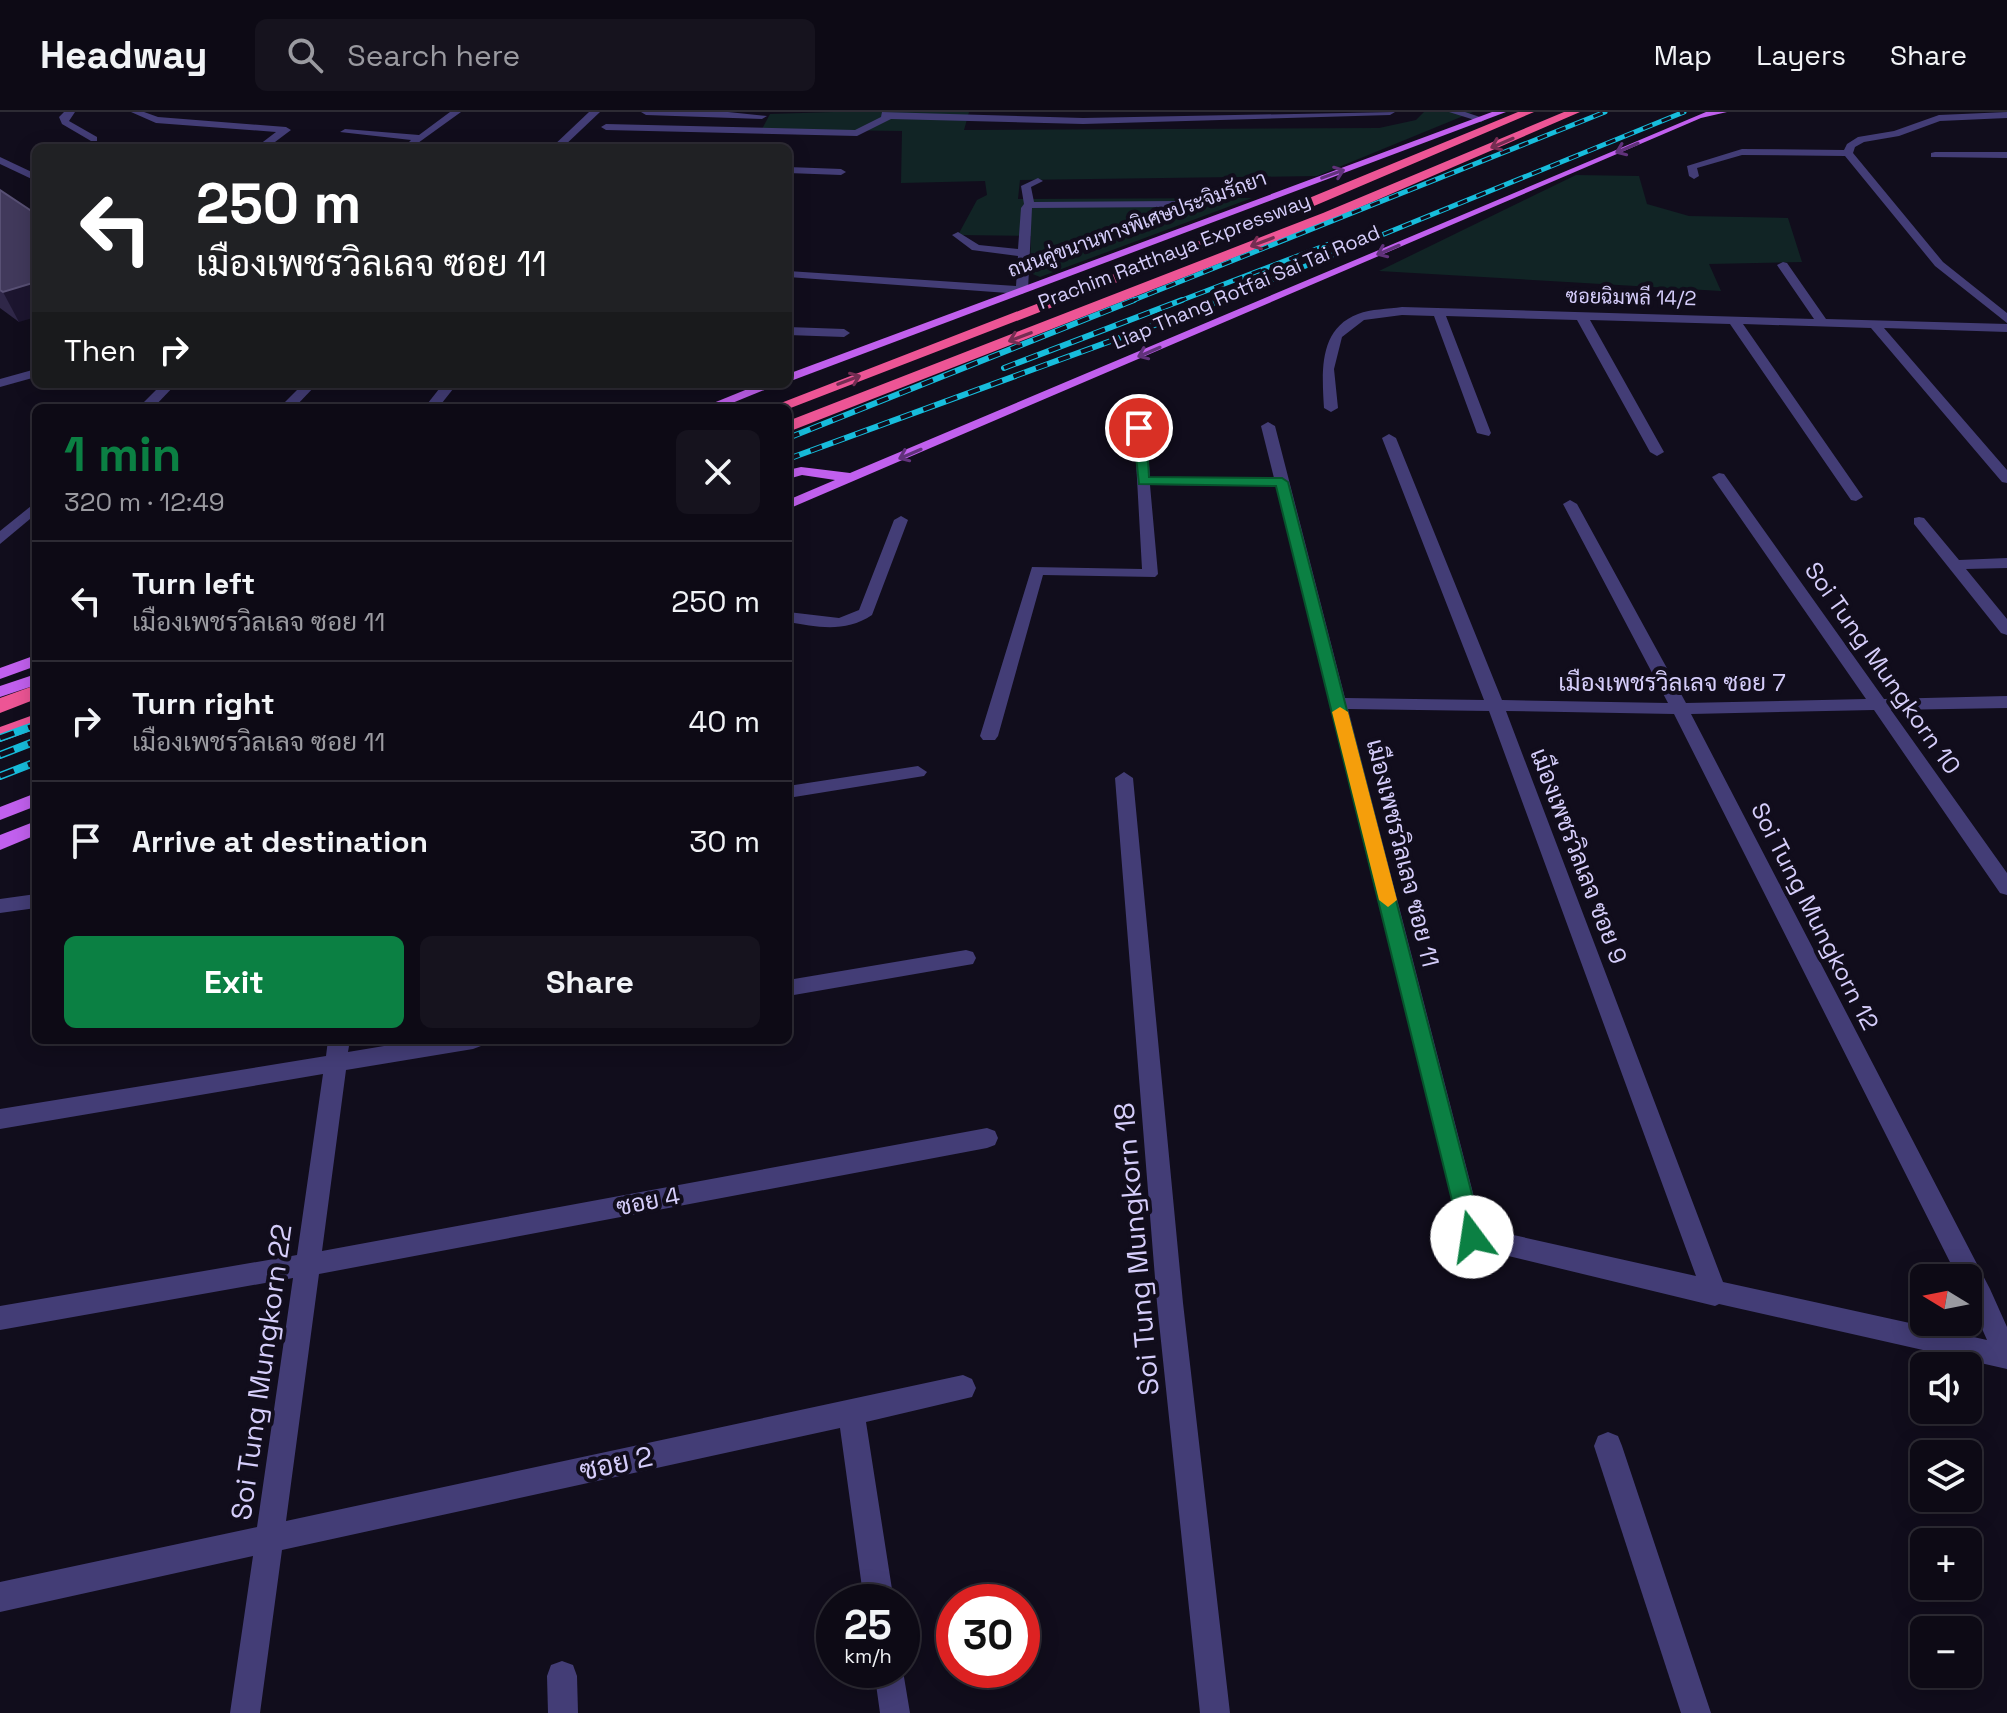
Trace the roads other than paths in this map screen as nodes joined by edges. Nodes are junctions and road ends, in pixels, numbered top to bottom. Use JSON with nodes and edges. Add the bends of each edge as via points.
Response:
{"nodes":[{"id":1,"x":70,"y":112,"type":"edge"},
{"id":2,"x":136,"y":112,"type":"edge"},
{"id":3,"x":456,"y":112,"type":"edge"},
{"id":4,"x":595,"y":112,"type":"edge"},
{"id":5,"x":646,"y":112,"type":"edge"},
{"id":6,"x":1390,"y":112,"type":"edge"},
{"id":7,"x":1454,"y":112,"type":"edge"},
{"id":8,"x":1501,"y":112,"type":"edge"},
{"id":9,"x":1528,"y":112,"type":"edge"},
{"id":10,"x":1574,"y":112,"type":"edge"},
{"id":11,"x":1713,"y":112,"type":"edge"},
{"id":12,"x":1722,"y":112,"type":"edge"},
{"id":13,"x":888,"y":114,"type":"edge"},
{"id":14,"x":979,"y":115,"type":"edge"},
{"id":15,"x":1252,"y":115,"type":"edge"},
{"id":16,"x":2007,"y":115,"type":"edge"},
{"id":17,"x":762,"y":116,"type":"dead end"},
{"id":18,"x":1071,"y":116,"type":"edge"},
{"id":19,"x":1163,"y":116,"type":"edge"},
{"id":20,"x":1699,"y":116,"type":"junction"},
{"id":21,"x":1481,"y":119,"type":"junction"},
{"id":22,"x":606,"y":127,"type":"dead end"},
{"id":23,"x":345,"y":132,"type":"dead end"},
{"id":24,"x":422,"y":138,"type":"junction"},
{"id":25,"x":94,"y":139,"type":"dead end"},
{"id":26,"x":266,"y":144,"type":"edge"},
{"id":27,"x":414,"y":144,"type":"edge"},
{"id":28,"x":560,"y":144,"type":"edge"},
{"id":29,"x":1848,"y":153,"type":"junction"},
{"id":30,"x":1935,"y":155,"type":"dead end"},
{"id":31,"x":2007,"y":155,"type":"edge"},
{"id":32,"x":0,"y":160,"type":"edge"},
{"id":33,"x":792,"y":170,"type":"edge"},
{"id":34,"x":841,"y":172,"type":"dead end"},
{"id":35,"x":32,"y":176,"type":"edge"},
{"id":36,"x":1694,"y":176,"type":"dead end"},
{"id":37,"x":1038,"y":181,"type":"dead end"},
{"id":38,"x":1177,"y":204,"type":"dead end"},
{"id":39,"x":1029,"y":205,"type":"junction"},
{"id":40,"x":958,"y":235,"type":"dead end"},
{"id":41,"x":1023,"y":253,"type":"junction"},
{"id":42,"x":1783,"y":265,"type":"dead end"},
{"id":43,"x":792,"y":274,"type":"edge"},
{"id":44,"x":1022,"y":290,"type":"junction"},
{"id":45,"x":1439,"y":312,"type":"junction"},
{"id":46,"x":1582,"y":317,"type":"junction"},
{"id":47,"x":1733,"y":319,"type":"junction"},
{"id":48,"x":2007,"y":319,"type":"edge"},
{"id":49,"x":1822,"y":322,"type":"junction"},
{"id":50,"x":1875,"y":325,"type":"junction"},
{"id":51,"x":2007,"y":328,"type":"edge"},
{"id":52,"x":792,"y":331,"type":"edge"},
{"id":53,"x":844,"y":333,"type":"dead end"},
{"id":54,"x":32,"y":374,"type":"edge"},
{"id":55,"x":792,"y":376,"type":"edge"},
{"id":56,"x":0,"y":383,"type":"edge"},
{"id":57,"x":165,"y":388,"type":"edge"},
{"id":58,"x":306,"y":388,"type":"edge"},
{"id":59,"x":447,"y":388,"type":"edge"},
{"id":60,"x":764,"y":388,"type":"edge"},
{"id":61,"x":738,"y":402,"type":"edge"},
{"id":62,"x":149,"y":404,"type":"edge"},
{"id":63,"x":290,"y":404,"type":"edge"},
{"id":64,"x":434,"y":404,"type":"edge"},
{"id":65,"x":786,"y":404,"type":"edge"},
{"id":66,"x":1331,"y":408,"type":"dead end"},
{"id":67,"x":792,"y":425,"type":"edge"},
{"id":68,"x":1268,"y":426,"type":"dead end"},
{"id":69,"x":1139,"y":428,"type":"dead end"},
{"id":70,"x":1484,"y":433,"type":"dead end"},
{"id":71,"x":1389,"y":438,"type":"dead end"},
{"id":72,"x":1657,"y":452,"type":"dead end"},
{"id":73,"x":792,"y":474,"type":"edge"},
{"id":74,"x":1719,"y":477,"type":"dead end"},
{"id":75,"x":852,"y":478,"type":"junction"},
{"id":76,"x":2007,"y":479,"type":"edge"},
{"id":77,"x":1143,"y":481,"type":"junction"},
{"id":78,"x":1282,"y":482,"type":"junction"},
{"id":79,"x":1856,"y":497,"type":"dead end"},
{"id":80,"x":792,"y":503,"type":"edge"},
{"id":81,"x":1570,"y":504,"type":"dead end"},
{"id":82,"x":32,"y":510,"type":"edge"},
{"id":83,"x":901,"y":520,"type":"dead end"},
{"id":84,"x":1919,"y":521,"type":"dead end"},
{"id":85,"x":0,"y":539,"type":"edge"},
{"id":86,"x":2007,"y":563,"type":"edge"},
{"id":87,"x":1955,"y":565,"type":"junction"},
{"id":88,"x":792,"y":618,"type":"edge"},
{"id":89,"x":2007,"y":630,"type":"edge"},
{"id":90,"x":32,"y":662,"type":"edge"},
{"id":91,"x":0,"y":674,"type":"edge"},
{"id":92,"x":32,"y":680,"type":"edge"},
{"id":93,"x":0,"y":692,"type":"edge"},
{"id":94,"x":32,"y":694,"type":"edge"},
{"id":95,"x":2007,"y":702,"type":"edge"},
{"id":96,"x":1338,"y":703,"type":"junction"},
{"id":97,"x":1881,"y":704,"type":"junction"},
{"id":98,"x":1495,"y":705,"type":"junction"},
{"id":99,"x":0,"y":706,"type":"edge"},
{"id":100,"x":1680,"y":709,"type":"junction"},
{"id":101,"x":32,"y":723,"type":"edge"},
{"id":102,"x":0,"y":735,"type":"edge"},
{"id":103,"x":989,"y":736,"type":"dead end"},
{"id":104,"x":918,"y":772,"type":"dead end"},
{"id":105,"x":1124,"y":778,"type":"dead end"},
{"id":106,"x":792,"y":791,"type":"edge"},
{"id":107,"x":32,"y":801,"type":"edge"},
{"id":108,"x":0,"y":814,"type":"edge"},
{"id":109,"x":32,"y":830,"type":"edge"},
{"id":110,"x":0,"y":843,"type":"edge"},
{"id":111,"x":2007,"y":888,"type":"edge"},
{"id":112,"x":32,"y":902,"type":"edge"},
{"id":113,"x":0,"y":906,"type":"edge"},
{"id":114,"x":966,"y":958,"type":"dead end"},
{"id":115,"x":792,"y":987,"type":"edge"},
{"id":116,"x":424,"y":1044,"type":"edge"},
{"id":117,"x":337,"y":1051,"type":"edge"},
{"id":118,"x":0,"y":1119,"type":"edge"},
{"id":119,"x":987,"y":1138,"type":"dead end"},
{"id":120,"x":310,"y":1264,"type":"junction"},
{"id":121,"x":1715,"y":1294,"type":"junction"},
{"id":122,"x":0,"y":1318,"type":"edge"},
{"id":123,"x":2007,"y":1356,"type":"edge"},
{"id":124,"x":963,"y":1388,"type":"dead end"},
{"id":125,"x":851,"y":1412,"type":"junction"},
{"id":126,"x":1608,"y":1446,"type":"dead end"},
{"id":127,"x":268,"y":1538,"type":"junction"},
{"id":128,"x":876,"y":1584,"type":"edge"},
{"id":129,"x":0,"y":1597,"type":"edge"},
{"id":130,"x":562,"y":1676,"type":"dead end"},
{"id":131,"x":892,"y":1688,"type":"edge"},
{"id":132,"x":245,"y":1713,"type":"edge"},
{"id":133,"x":563,"y":1713,"type":"edge"},
{"id":134,"x":895,"y":1713,"type":"edge"},
{"id":135,"x":1215,"y":1713,"type":"edge"},
{"id":136,"x":1696,"y":1713,"type":"edge"}],
"edges":[{"from":1,"to":25,"type":"street","via":[[65,122]]},
{"from":2,"to":26,"type":"street","via":[[156,120],[286,130]]},
{"from":3,"to":24,"type":"street"},
{"from":4,"to":28,"type":"street"},
{"from":5,"to":17,"type":"street"},
{"from":6,"to":15,"type":"street"},
{"from":7,"to":21,"type":"street"},
{"from":8,"to":21,"type":"main road","name":"ถนนคู่ขนานทางพิเศษประจิมรัถยา"},
{"from":65,"to":9,"type":"highway","name":"Prachim Ratthaya Expressway","one_way":true,"via":[[1302,206]]},
{"from":10,"to":67,"type":"highway","name":"Prachim Ratthaya Expressway","one_way":true,"via":[[1328,216]]},
{"from":11,"to":20,"type":"street"},
{"from":12,"to":20,"type":"main road","name":"Liap Thang Rotfai Sai Tai Road"},
{"from":13,"to":14,"type":"street"},
{"from":13,"to":22,"type":"street","via":[[857,133]]},
{"from":14,"to":18,"type":"street"},
{"from":15,"to":19,"type":"street"},
{"from":16,"to":29,"type":"street","via":[[1939,118],[1896,134],[1861,139]]},
{"from":18,"to":19,"type":"street"},
{"from":20,"to":75,"type":"main road","name":"Liap Thang Rotfai Sai Tai Road","one_way":true},
{"from":44,"to":21,"type":"main road","name":"ถนนคู่ขนานทางพิเศษประจิมรัถยา","one_way":true},
{"from":23,"to":24,"type":"street"},
{"from":24,"to":27,"type":"street"},
{"from":29,"to":36,"type":"street","via":[[1742,152],[1692,166]]},
{"from":29,"to":48,"type":"street","via":[[1939,264]]},
{"from":30,"to":31,"type":"street"},
{"from":32,"to":35,"type":"street"},
{"from":33,"to":34,"type":"street"},
{"from":37,"to":39,"type":"street","via":[[1026,186]]},
{"from":38,"to":39,"type":"street"},
{"from":39,"to":41,"type":"street"},
{"from":40,"to":41,"type":"street","via":[[976,248]]},
{"from":41,"to":44,"type":"street"},
{"from":42,"to":49,"type":"street"},
{"from":43,"to":44,"type":"street"},
{"from":44,"to":55,"type":"main road","name":"ถนนคู่ขนานทางพิเศษประจิมรัถยา"},
{"from":45,"to":46,"type":"street","name":"ซอยฉิมพลี 14/2"},
{"from":45,"to":66,"type":"street","name":"ซอยฉิมพลี 14/2","via":[[1360,317],[1336,335],[1328,369]]},
{"from":45,"to":70,"type":"street"},
{"from":46,"to":47,"type":"street","name":"ซอยฉิมพลี 14/2"},
{"from":46,"to":72,"type":"street"},
{"from":47,"to":49,"type":"street","name":"ซอยฉิมพลี 14/2"},
{"from":47,"to":79,"type":"street"},
{"from":49,"to":50,"type":"street","name":"ซอยฉิมพลี 14/2"},
{"from":50,"to":51,"type":"street","name":"ซอยฉิมพลี 14/2"},
{"from":50,"to":76,"type":"street"},
{"from":52,"to":53,"type":"street"},
{"from":54,"to":56,"type":"street"},
{"from":57,"to":62,"type":"street"},
{"from":58,"to":63,"type":"street"},
{"from":59,"to":64,"type":"street"},
{"from":60,"to":61,"type":"main road"},
{"from":68,"to":78,"type":"street","name":"เมืองเพชรวิลเลจ ซอย 11"},
{"from":69,"to":77,"type":"street"},
{"from":71,"to":98,"type":"street","name":"เมืองเพชรวิลเลจ ซอย 9"},
{"from":73,"to":75,"type":"main road"},
{"from":74,"to":97,"type":"street","name":"Soi Tung Mungkorn 10"},
{"from":75,"to":80,"type":"main road","name":"Liap Thang Rotfai Sai Tai Road"},
{"from":77,"to":78,"type":"street"},
{"from":77,"to":103,"type":"street","via":[[1150,574],[1037,570]]},
{"from":78,"to":96,"type":"street","name":"เมืองเพชรวิลเลจ ซอย 11"},
{"from":81,"to":100,"type":"street","name":"Soi Tung Mungkorn 12"},
{"from":82,"to":85,"type":"street"},
{"from":83,"to":88,"type":"street","via":[[866,612],[854,623]]},
{"from":84,"to":87,"type":"street"},
{"from":86,"to":87,"type":"street"},
{"from":87,"to":89,"type":"street"},
{"from":90,"to":91,"type":"main road"},
{"from":92,"to":93,"type":"main road"},
{"from":94,"to":99,"type":"highway"},
{"from":95,"to":97,"type":"street","name":"เมืองเพชรวิลเลจ ซอย 7"},
{"from":96,"to":98,"type":"street","name":"เมืองเพชรวิลเลจ ซอย 7"},
{"from":96,"to":121,"type":"street","name":"เมืองเพชรวิลเลจ ซอย 11","via":[[1472,1237]]},
{"from":97,"to":100,"type":"street","name":"เมืองเพชรวิลเลจ ซอย 7"},
{"from":97,"to":111,"type":"street","name":"Soi Tung Mungkorn 10"},
{"from":98,"to":100,"type":"street","name":"เมืองเพชรวิลเลจ ซอย 7"},
{"from":98,"to":121,"type":"street","name":"เมืองเพชรวิลเลจ ซอย 9"},
{"from":100,"to":123,"type":"street","name":"Soi Tung Mungkorn 12"},
{"from":101,"to":102,"type":"highway"},
{"from":104,"to":106,"type":"street"},
{"from":105,"to":135,"type":"street","name":"Soi Tung Mungkorn 18","via":[[1170,1303]]},
{"from":107,"to":108,"type":"main road"},
{"from":109,"to":110,"type":"main road"},
{"from":112,"to":113,"type":"street"},
{"from":114,"to":115,"type":"street"},
{"from":116,"to":117,"type":"street"},
{"from":117,"to":118,"type":"street"},
{"from":117,"to":120,"type":"street","name":"Soi Tung Mungkorn 22"},
{"from":119,"to":120,"type":"street","name":"ซอย 4"},
{"from":120,"to":122,"type":"street","name":"ซอย 4"},
{"from":120,"to":127,"type":"street","name":"Soi Tung Mungkorn 22"},
{"from":121,"to":123,"type":"street"},
{"from":124,"to":125,"type":"street","name":"ซอย 2"},
{"from":125,"to":127,"type":"street","name":"ซอย 2"},
{"from":125,"to":128,"type":"street"},
{"from":126,"to":136,"type":"street"},
{"from":127,"to":129,"type":"street","name":"ซอย 2"},
{"from":127,"to":132,"type":"street","name":"Soi Tung Mungkorn 22"},
{"from":130,"to":133,"type":"street"},
{"from":131,"to":134,"type":"street"}]}
